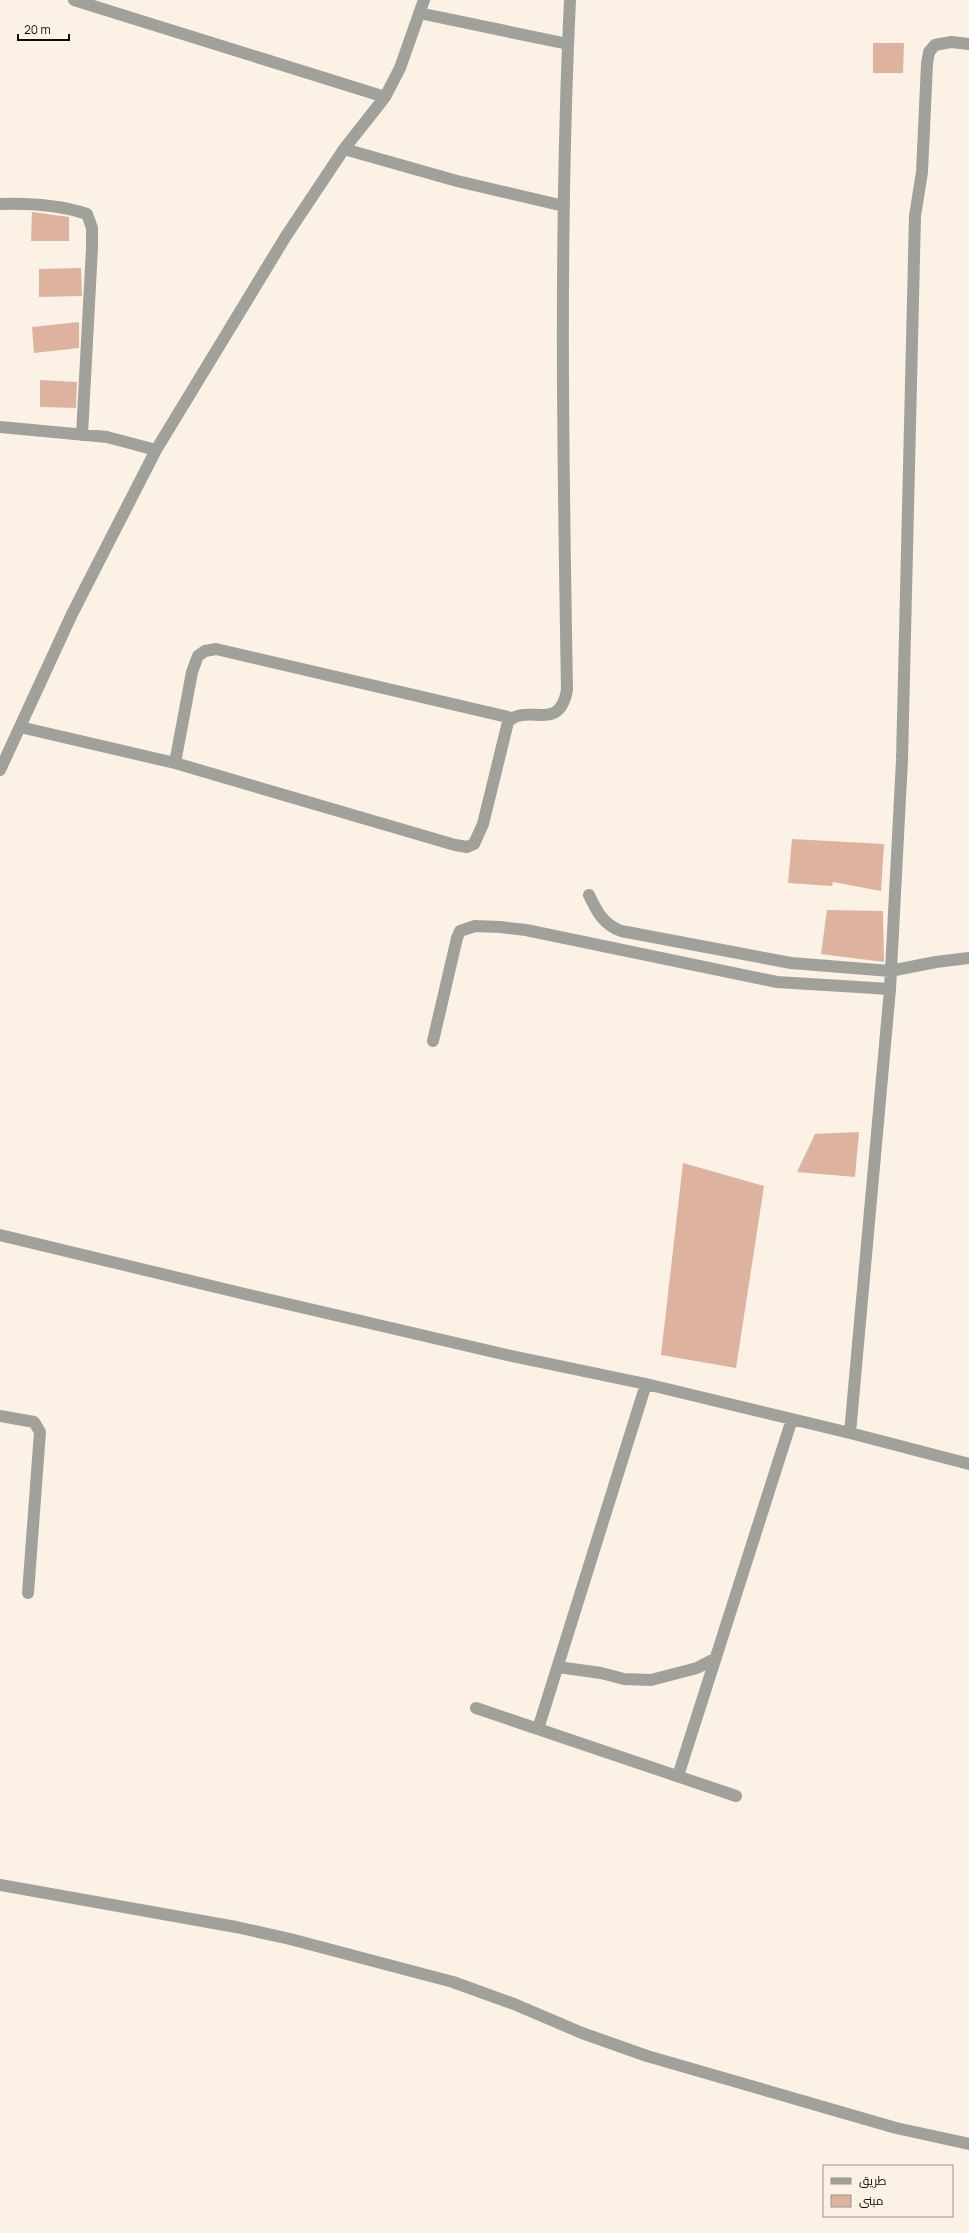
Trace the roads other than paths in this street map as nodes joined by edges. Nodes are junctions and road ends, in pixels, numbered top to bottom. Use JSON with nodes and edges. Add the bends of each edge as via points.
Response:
{"nodes":[{"id":1,"x":74,"y":0,"type":"edge"},
{"id":2,"x":424,"y":0,"type":"edge"},
{"id":3,"x":570,"y":0,"type":"edge"},
{"id":4,"x":420,"y":13,"type":"junction"},
{"id":5,"x":568,"y":44,"type":"junction"},
{"id":6,"x":969,"y":44,"type":"edge"},
{"id":7,"x":385,"y":97,"type":"junction"},
{"id":8,"x":344,"y":149,"type":"junction"},
{"id":9,"x":0,"y":204,"type":"edge"},
{"id":10,"x":564,"y":206,"type":"junction"},
{"id":11,"x":0,"y":427,"type":"edge"},
{"id":12,"x":82,"y":435,"type":"junction"},
{"id":13,"x":156,"y":450,"type":"junction"},
{"id":14,"x":512,"y":718,"type":"junction"},
{"id":15,"x":20,"y":727,"type":"junction"},
{"id":16,"x":175,"y":763,"type":"junction"},
{"id":17,"x":0,"y":770,"type":"edge"},
{"id":18,"x":589,"y":895,"type":"dead end"},
{"id":19,"x":969,"y":958,"type":"edge"},
{"id":20,"x":890,"y":971,"type":"junction"},
{"id":21,"x":890,"y":989,"type":"junction"},
{"id":22,"x":433,"y":1041,"type":"dead end"},
{"id":23,"x":0,"y":1235,"type":"edge"},
{"id":24,"x":646,"y":1384,"type":"junction"},
{"id":25,"x":0,"y":1416,"type":"edge"},
{"id":26,"x":792,"y":1419,"type":"junction"},
{"id":27,"x":850,"y":1433,"type":"junction"},
{"id":28,"x":969,"y":1464,"type":"edge"},
{"id":29,"x":28,"y":1593,"type":"dead end"},
{"id":30,"x":716,"y":1658,"type":"junction"},
{"id":31,"x":558,"y":1667,"type":"junction"},
{"id":32,"x":476,"y":1708,"type":"dead end"},
{"id":33,"x":538,"y":1729,"type":"junction"},
{"id":34,"x":678,"y":1776,"type":"junction"},
{"id":35,"x":736,"y":1796,"type":"dead end"},
{"id":36,"x":0,"y":1885,"type":"edge"},
{"id":37,"x":969,"y":2144,"type":"edge"}],
"edges":[{"from":1,"to":7,"type":"street"},
{"from":2,"to":4,"type":"street"},
{"from":3,"to":5,"type":"street"},
{"from":4,"to":5,"type":"street"},
{"from":4,"to":7,"type":"street","via":[[400,68]]},
{"from":5,"to":10,"type":"street"},
{"from":6,"to":20,"type":"street","via":[[935,44],[929,52],[927,64],[922,172],[916,216],[902,760]]},
{"from":7,"to":8,"type":"street"},
{"from":8,"to":10,"type":"street","via":[[457,181]]},
{"from":8,"to":13,"type":"street","via":[[286,236]]},
{"from":9,"to":12,"type":"street","via":[[72,210],[87,214],[90,219],[92,248]]},
{"from":10,"to":14,"type":"street","via":[[562,449],[566,690],[565,699],[555,713]]},
{"from":11,"to":12,"type":"street"},
{"from":12,"to":13,"type":"street","via":[[107,437]]},
{"from":13,"to":15,"type":"street","via":[[72,614]]},
{"from":14,"to":16,"type":"street","via":[[216,649],[204,651],[198,656],[192,672]]},
{"from":14,"to":16,"type":"street","via":[[506,728],[479,835],[474,844],[467,847]]},
{"from":15,"to":16,"type":"street"},
{"from":15,"to":17,"type":"street"},
{"from":18,"to":20,"type":"street","via":[[602,920],[610,927],[621,931],[791,962]]},
{"from":19,"to":20,"type":"street"},
{"from":20,"to":21,"type":"street"},
{"from":21,"to":22,"type":"street","via":[[777,982],[526,930],[475,926],[460,931],[456,938]]},
{"from":21,"to":27,"type":"street"},
{"from":23,"to":24,"type":"street","via":[[249,1296]]},
{"from":24,"to":26,"type":"street"},
{"from":24,"to":31,"type":"street"},
{"from":25,"to":29,"type":"street","via":[[34,1422],[40,1432]]},
{"from":26,"to":27,"type":"street"},
{"from":26,"to":30,"type":"street"},
{"from":27,"to":28,"type":"street"},
{"from":30,"to":31,"type":"street","via":[[697,1668],[650,1680],[624,1680],[601,1673]]},
{"from":30,"to":34,"type":"street"},
{"from":31,"to":33,"type":"street"},
{"from":32,"to":33,"type":"street"},
{"from":33,"to":34,"type":"street"},
{"from":34,"to":35,"type":"street"},
{"from":36,"to":37,"type":"street","via":[[236,1927],[439,1978],[647,2056],[889,2126]]}]}
